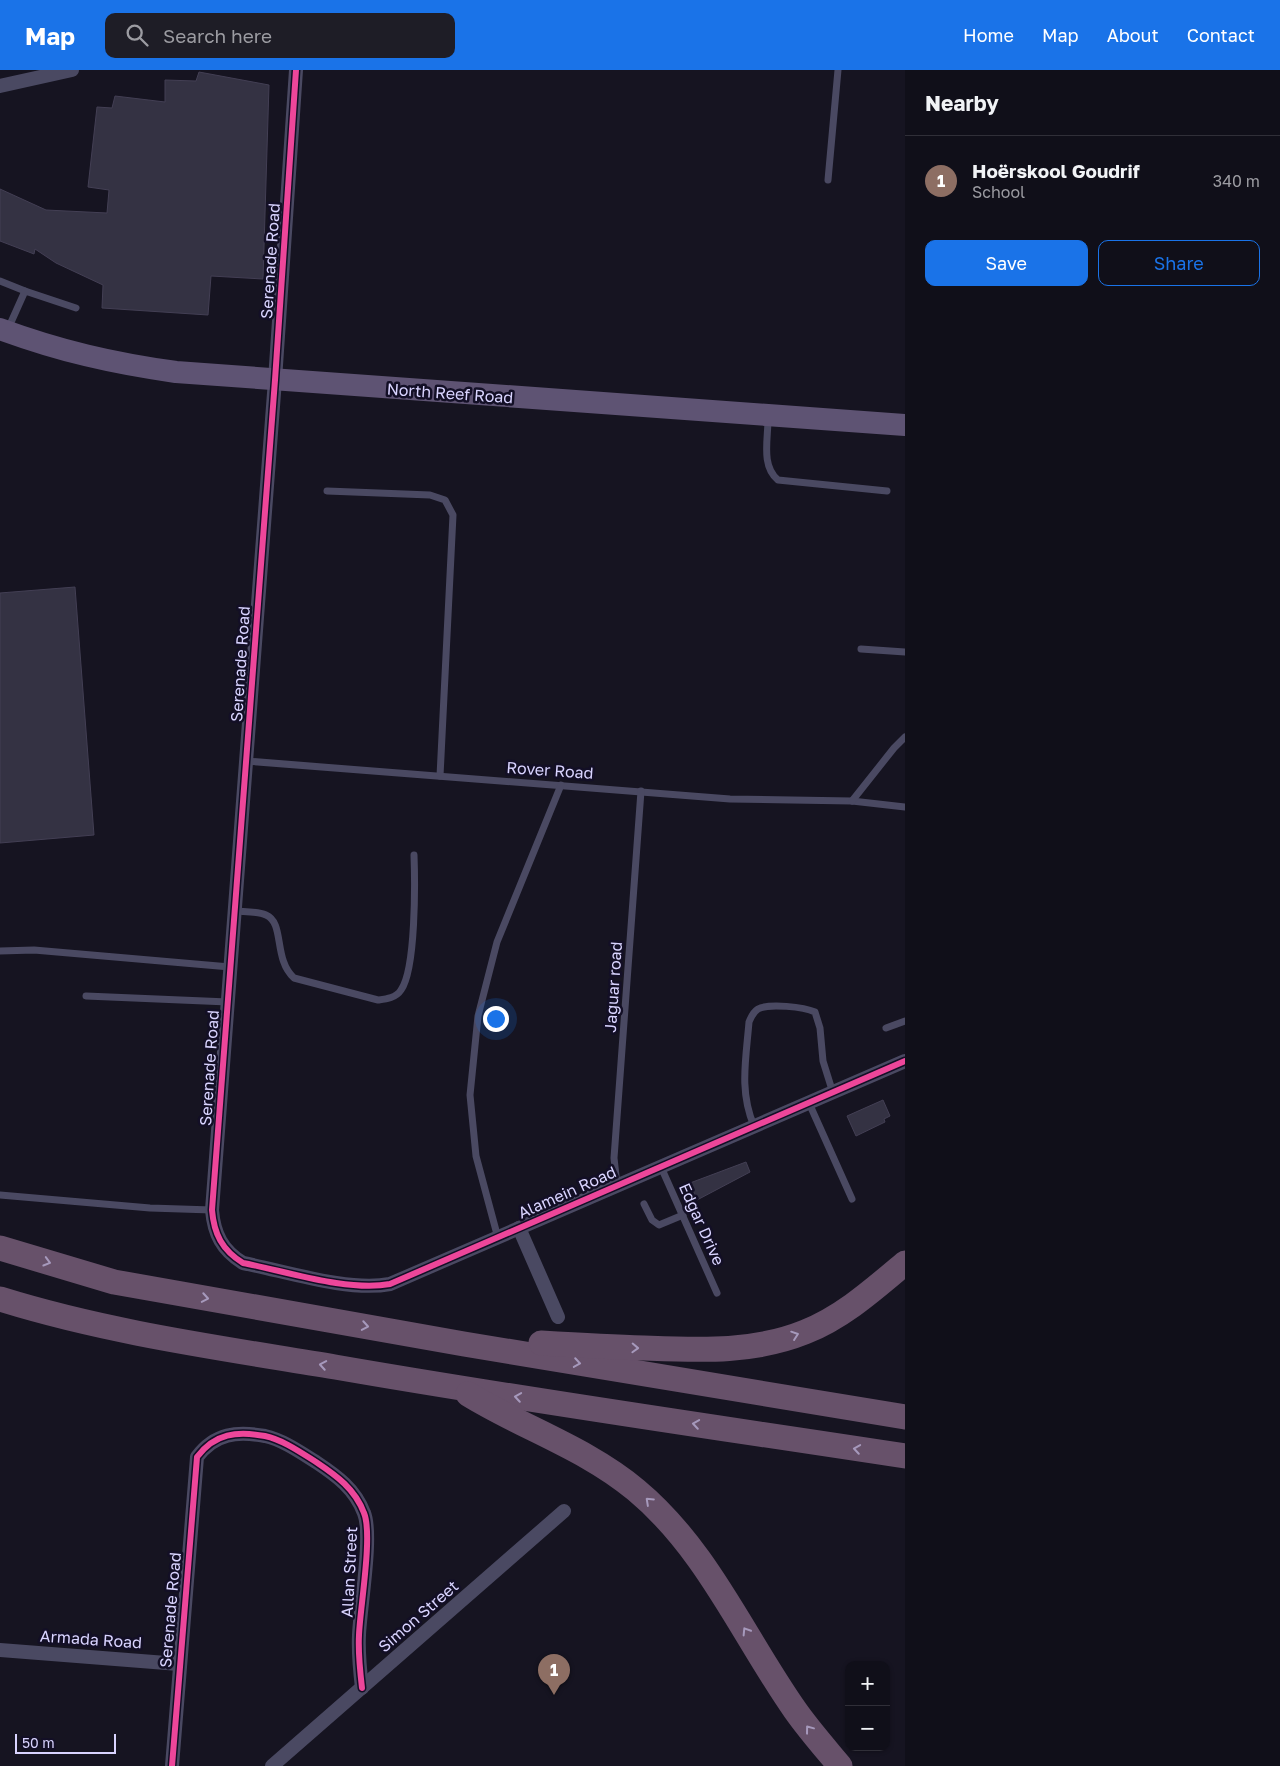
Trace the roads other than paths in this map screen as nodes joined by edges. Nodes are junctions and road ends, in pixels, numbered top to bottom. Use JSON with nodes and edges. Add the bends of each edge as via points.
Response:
{"nodes":[{"id":1,"x":72,"y":70,"type":"edge"},
{"id":2,"x":296,"y":70,"type":"edge"},
{"id":3,"x":838,"y":70,"type":"edge"},
{"id":4,"x":0,"y":85,"type":"edge"},
{"id":5,"x":828,"y":180,"type":"dead end"},
{"id":6,"x":0,"y":281,"type":"edge"},
{"id":7,"x":25,"y":291,"type":"junction"},
{"id":8,"x":76,"y":308,"type":"dead end"},
{"id":9,"x":4,"y":330,"type":"edge"},
{"id":10,"x":275,"y":380,"type":"junction"},
{"id":11,"x":768,"y":416,"type":"junction"},
{"id":12,"x":905,"y":426,"type":"edge"},
{"id":13,"x":327,"y":491,"type":"dead end"},
{"id":14,"x":887,"y":492,"type":"dead end"},
{"id":15,"x":861,"y":649,"type":"dead end"},
{"id":16,"x":905,"y":652,"type":"edge"},
{"id":17,"x":905,"y":737,"type":"edge"},
{"id":18,"x":246,"y":761,"type":"junction"},
{"id":19,"x":440,"y":776,"type":"junction"},
{"id":20,"x":561,"y":785,"type":"junction"},
{"id":21,"x":641,"y":791,"type":"junction"},
{"id":22,"x":852,"y":801,"type":"junction"},
{"id":23,"x":905,"y":807,"type":"edge"},
{"id":24,"x":414,"y":855,"type":"dead end"},
{"id":25,"x":234,"y":911,"type":"junction"},
{"id":26,"x":0,"y":950,"type":"edge"},
{"id":27,"x":230,"y":967,"type":"junction"},
{"id":28,"x":86,"y":996,"type":"dead end"},
{"id":29,"x":228,"y":1002,"type":"junction"},
{"id":30,"x":905,"y":1021,"type":"edge"},
{"id":31,"x":886,"y":1028,"type":"dead end"},
{"id":32,"x":905,"y":1061,"type":"edge"},
{"id":33,"x":833,"y":1093,"type":"junction"},
{"id":34,"x":809,"y":1103,"type":"junction"},
{"id":35,"x":754,"y":1126,"type":"junction"},
{"id":36,"x":661,"y":1167,"type":"junction"},
{"id":37,"x":617,"y":1185,"type":"junction"},
{"id":38,"x":0,"y":1195,"type":"edge"},
{"id":39,"x":852,"y":1199,"type":"dead end"},
{"id":40,"x":644,"y":1204,"type":"dead end"},
{"id":41,"x":212,"y":1210,"type":"junction"},
{"id":42,"x":683,"y":1215,"type":"junction"},
{"id":43,"x":519,"y":1228,"type":"junction"},
{"id":44,"x":498,"y":1238,"type":"junction"},
{"id":45,"x":0,"y":1248,"type":"edge"},
{"id":46,"x":231,"y":1256,"type":"joint"},
{"id":47,"x":905,"y":1263,"type":"edge"},
{"id":48,"x":717,"y":1293,"type":"dead end"},
{"id":49,"x":0,"y":1299,"type":"edge"},
{"id":50,"x":558,"y":1317,"type":"dead end"},
{"id":51,"x":464,"y":1344,"type":"junction"},
{"id":52,"x":460,"y":1389,"type":"junction"},
{"id":53,"x":905,"y":1417,"type":"edge"},
{"id":54,"x":197,"y":1456,"type":"joint"},
{"id":55,"x":905,"y":1456,"type":"edge"},
{"id":56,"x":564,"y":1511,"type":"dead end"},
{"id":57,"x":0,"y":1650,"type":"edge"},
{"id":58,"x":179,"y":1664,"type":"junction"},
{"id":59,"x":362,"y":1688,"type":"junction"},
{"id":60,"x":172,"y":1766,"type":"edge"},
{"id":61,"x":272,"y":1766,"type":"edge"},
{"id":62,"x":840,"y":1766,"type":"edge"}],
"edges":[{"from":1,"to":4,"type":"street"},
{"from":2,"to":10,"type":"street","name":"Serenade Road"},
{"from":3,"to":5,"type":"lane"},
{"from":6,"to":7,"type":"lane"},
{"from":7,"to":8,"type":"lane"},
{"from":7,"to":9,"type":"lane"},
{"from":9,"to":10,"type":"main road","name":"North Reef Road","via":[[65,352],[134,366]]},
{"from":10,"to":11,"type":"main road","name":"North Reef Road"},
{"from":10,"to":18,"type":"street","name":"Serenade Road"},
{"from":11,"to":12,"type":"main road","name":"North Reef Road"},
{"from":11,"to":14,"type":"lane","via":[[767,464],[770,473],[778,480]]},
{"from":13,"to":19,"type":"lane","via":[[430,495],[444,500],[453,515]]},
{"from":15,"to":16,"type":"lane"},
{"from":17,"to":22,"type":"lane"},
{"from":18,"to":19,"type":"lane","name":"Rover Road"},
{"from":18,"to":25,"type":"street","name":"Serenade Road"},
{"from":19,"to":20,"type":"lane","name":"Rover Road"},
{"from":20,"to":21,"type":"lane","name":"Rover Road"},
{"from":20,"to":44,"type":"lane","via":[[497,942],[478,1016],[470,1095],[476,1156]]},
{"from":21,"to":22,"type":"lane","name":"Rover Road","via":[[730,798]]},
{"from":21,"to":37,"type":"lane","name":"Jaguar road","via":[[614,1158]]},
{"from":22,"to":23,"type":"lane","name":"Rover Road"},
{"from":24,"to":25,"type":"lane","via":[[415,903],[408,968],[401,991],[391,998],[378,1000],[294,978],[286,971],[281,958],[273,920],[264,914]]},
{"from":25,"to":27,"type":"street","name":"Serenade Road"},
{"from":26,"to":27,"type":"lane","via":[[34,950]]},
{"from":27,"to":29,"type":"street","name":"Serenade Road"},
{"from":28,"to":29,"type":"lane"},
{"from":29,"to":41,"type":"street","name":"Serenade Road"},
{"from":30,"to":31,"type":"lane"},
{"from":32,"to":33,"type":"street","name":"Alamein Road"},
{"from":33,"to":34,"type":"street","name":"Alamein Road"},
{"from":33,"to":35,"type":"lane","via":[[823,1061],[815,1012],[770,1006],[760,1008],[749,1022],[744,1090]]},
{"from":34,"to":35,"type":"street","name":"Alamein Road"},
{"from":34,"to":39,"type":"lane"},
{"from":35,"to":36,"type":"street","name":"Alamein Road"},
{"from":36,"to":37,"type":"street","name":"Alamein Road"},
{"from":36,"to":42,"type":"lane","name":"Edgar Drive"},
{"from":37,"to":43,"type":"street","name":"Alamein Road"},
{"from":38,"to":41,"type":"lane"},
{"from":40,"to":42,"type":"lane","via":[[652,1220],[659,1225]]},
{"from":41,"to":46,"type":"street","name":"Serenade Road","via":[[214,1228]]},
{"from":42,"to":48,"type":"lane","name":"Edgar Drive"},
{"from":43,"to":44,"type":"street","name":"Alamein Road"},
{"from":43,"to":50,"type":"street"},
{"from":44,"to":46,"type":"street","name":"Alamein Road","via":[[390,1284],[372,1287],[243,1263]]},
{"from":45,"to":51,"type":"highway","one_way":true,"via":[[114,1282]]},
{"from":51,"to":47,"type":"highway","one_way":true,"via":[[501,1340],[733,1350],[773,1343],[838,1315]]},
{"from":52,"to":49,"type":"highway","one_way":true,"via":[[149,1336],[44,1313]]},
{"from":51,"to":53,"type":"highway","one_way":true},
{"from":55,"to":52,"type":"highway","one_way":true},
{"from":62,"to":52,"type":"highway","one_way":true,"via":[[794,1709],[713,1580],[668,1520],[601,1463],[499,1413]]},
{"from":54,"to":58,"type":"street","name":"Serenade Road"},
{"from":54,"to":59,"type":"street","name":"Allan Street","via":[[206,1445],[220,1438],[250,1434],[270,1437],[341,1478],[357,1498],[365,1516],[367,1534],[359,1636]]},
{"from":56,"to":59,"type":"street","name":"Simon Street"},
{"from":57,"to":58,"type":"street","name":"Armada Road"},
{"from":58,"to":60,"type":"street","name":"Serenade Road"},
{"from":59,"to":61,"type":"street","name":"Simon Street"}]}
